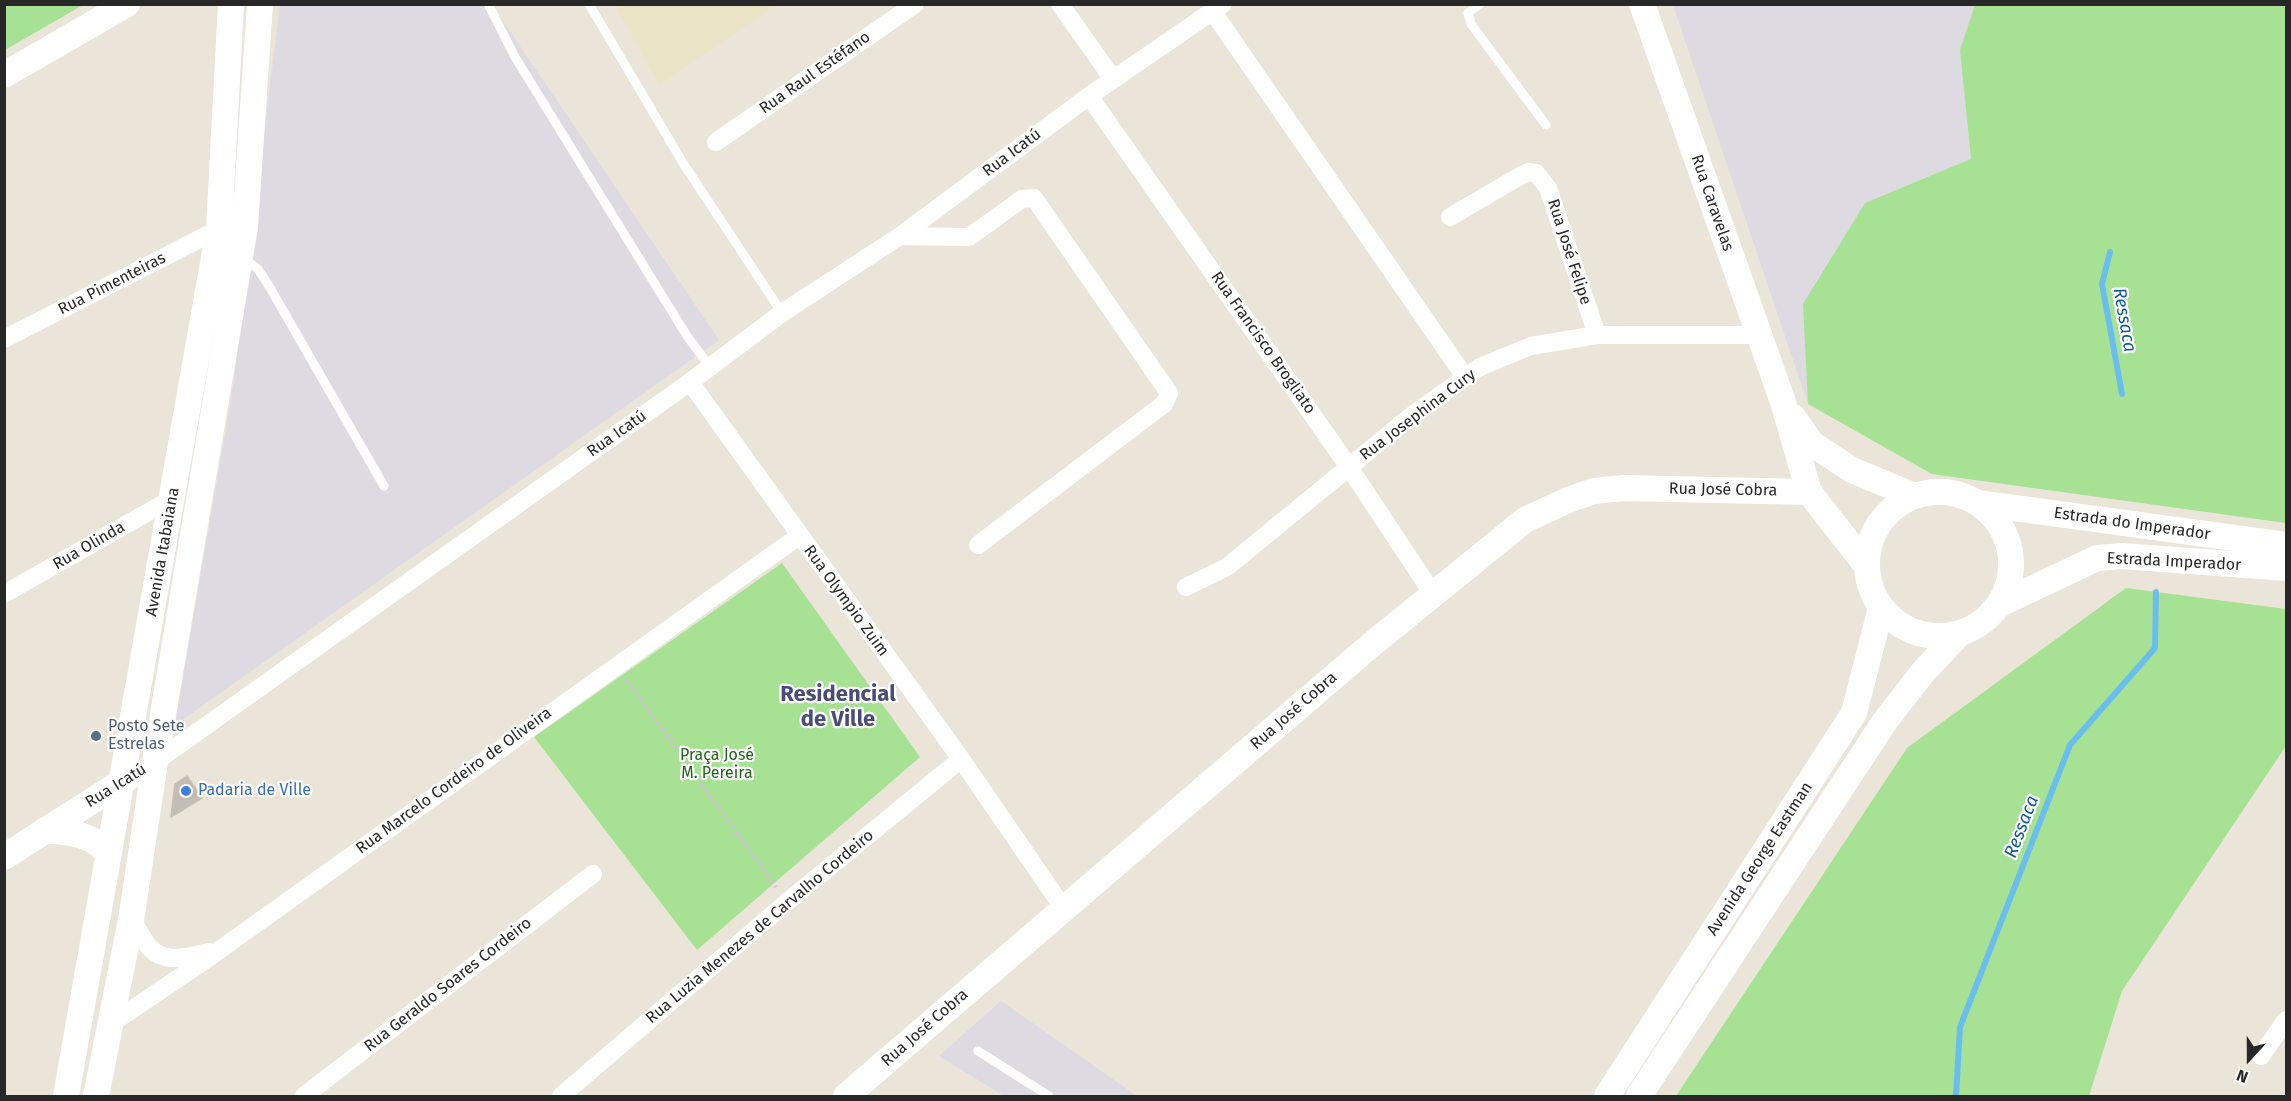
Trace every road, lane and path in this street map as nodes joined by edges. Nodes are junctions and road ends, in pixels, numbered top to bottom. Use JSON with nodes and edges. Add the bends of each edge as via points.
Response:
{"nodes":[{"id":1,"x":127,"y":4,"type":"edge"},
{"id":2,"x":231,"y":4,"type":"edge"},
{"id":3,"x":260,"y":4,"type":"edge"},
{"id":4,"x":488,"y":4,"type":"edge"},
{"id":5,"x":589,"y":4,"type":"edge"},
{"id":6,"x":915,"y":4,"type":"edge"},
{"id":7,"x":1060,"y":4,"type":"edge"},
{"id":8,"x":1480,"y":4,"type":"edge"},
{"id":9,"x":1642,"y":4,"type":"edge"},
{"id":10,"x":1218,"y":8,"type":"edge"},
{"id":11,"x":4,"y":75,"type":"edge"},
{"id":12,"x":1113,"y":80,"type":"junction"},
{"id":13,"x":1089,"y":96,"type":"junction"},
{"id":14,"x":1545,"y":125,"type":"dead end"},
{"id":15,"x":716,"y":141,"type":"dead end"},
{"id":16,"x":1450,"y":217,"type":"dead end"},
{"id":17,"x":246,"y":227,"type":"junction"},
{"id":18,"x":219,"y":229,"type":"junction"},
{"id":19,"x":900,"y":237,"type":"junction"},
{"id":20,"x":241,"y":256,"type":"junction"},
{"id":21,"x":782,"y":313,"type":"junction"},
{"id":22,"x":1597,"y":335,"type":"junction"},
{"id":23,"x":1758,"y":335,"type":"junction"},
{"id":24,"x":4,"y":339,"type":"edge"},
{"id":25,"x":710,"y":367,"type":"junction"},
{"id":26,"x":1465,"y":377,"type":"junction"},
{"id":27,"x":690,"y":382,"type":"junction"},
{"id":28,"x":1783,"y":402,"type":"junction"},
{"id":29,"x":1349,"y":467,"type":"junction"},
{"id":30,"x":384,"y":486,"type":"dead end"},
{"id":31,"x":1809,"y":492,"type":"junction"},
{"id":32,"x":1914,"y":496,"type":"junction"},
{"id":33,"x":173,"y":498,"type":"junction"},
{"id":34,"x":1978,"y":503,"type":"junction"},
{"id":35,"x":799,"y":536,"type":"junction"},
{"id":36,"x":978,"y":545,"type":"dead end"},
{"id":37,"x":2286,"y":545,"type":"edge"},
{"id":38,"x":1866,"y":566,"type":"junction"},
{"id":39,"x":2286,"y":568,"type":"edge"},
{"id":40,"x":1186,"y":587,"type":"dead end"},
{"id":41,"x":4,"y":594,"type":"edge"},
{"id":42,"x":1433,"y":594,"type":"junction"},
{"id":43,"x":2000,"y":604,"type":"junction"},
{"id":44,"x":1881,"y":608,"type":"junction"},
{"id":45,"x":1959,"y":634,"type":"junction"},
{"id":46,"x":616,"y":665,"type":"junction"},
{"id":47,"x":961,"y":759,"type":"junction"},
{"id":48,"x":155,"y":762,"type":"junction"},
{"id":49,"x":121,"y":783,"type":"junction"},
{"id":50,"x":45,"y":830,"type":"junction"},
{"id":51,"x":109,"y":853,"type":"junction"},
{"id":52,"x":4,"y":857,"type":"edge"},
{"id":53,"x":593,"y":874,"type":"dead end"},
{"id":54,"x":787,"y":902,"type":"junction"},
{"id":55,"x":1064,"y":909,"type":"junction"},
{"id":56,"x":131,"y":920,"type":"junction"},
{"id":57,"x":220,"y":949,"type":"junction"},
{"id":58,"x":2286,"y":1020,"type":"edge"},
{"id":59,"x":109,"y":1025,"type":"junction"},
{"id":60,"x":978,"y":1051,"type":"dead end"},
{"id":61,"x":2261,"y":1056,"type":"dead end"},
{"id":62,"x":66,"y":1096,"type":"edge"},
{"id":63,"x":96,"y":1096,"type":"edge"},
{"id":64,"x":304,"y":1096,"type":"edge"},
{"id":65,"x":561,"y":1096,"type":"edge"},
{"id":66,"x":846,"y":1096,"type":"edge"},
{"id":67,"x":1049,"y":1096,"type":"edge"},
{"id":68,"x":1607,"y":1096,"type":"edge"},
{"id":69,"x":1639,"y":1096,"type":"edge"}],
"edges":[{"from":1,"to":11,"type":"street"},
{"from":2,"to":18,"type":"street","name":"Avenida Itabaiana"},
{"from":3,"to":17,"type":"street","name":"Avenida Itabaiana"},
{"from":4,"to":25,"type":"lane","via":[[515,57]]},
{"from":5,"to":21,"type":"lane","via":[[683,163]]},
{"from":6,"to":15,"type":"street","name":"Rua Raul Estéfano"},
{"from":7,"to":12,"type":"street"},
{"from":8,"to":14,"type":"lane","via":[[1468,13],[1471,24]]},
{"from":9,"to":23,"type":"street","name":"Rua Caravelas"},
{"from":10,"to":12,"type":"street","name":"Rua Icatú"},
{"from":10,"to":26,"type":"street"},
{"from":12,"to":13,"type":"street","name":"Rua Icatú"},
{"from":13,"to":19,"type":"street","name":"Rua Icatú"},
{"from":13,"to":29,"type":"street","name":"Rua Francisco Brogliato"},
{"from":16,"to":22,"type":"street","name":"Rua José Felipe","via":[[1520,176],[1536,173],[1548,188]]},
{"from":17,"to":18,"type":"street"},
{"from":17,"to":20,"type":"street","name":"Avenida Itabaiana"},
{"from":18,"to":24,"type":"street","name":"Rua Pimenteiras"},
{"from":18,"to":33,"type":"street","name":"Avenida Itabaiana"},
{"from":19,"to":21,"type":"street","name":"Rua Icatú"},
{"from":19,"to":36,"type":"street","via":[[969,237],[1022,199],[1034,198],[1169,393],[1164,404]]},
{"from":20,"to":30,"type":"lane","via":[[258,269],[269,286]]},
{"from":20,"to":48,"type":"street","name":"Avenida Itabaiana"},
{"from":21,"to":25,"type":"street","name":"Rua Icatú"},
{"from":22,"to":23,"type":"street","name":"Rua Josephina Cury"},
{"from":22,"to":26,"type":"street","name":"Rua Josephina Cury","via":[[1531,346]]},
{"from":23,"to":28,"type":"street","name":"Rua Caravelas"},
{"from":25,"to":27,"type":"street","name":"Rua Icatú"},
{"from":26,"to":29,"type":"street","name":"Rua Josephina Cury"},
{"from":27,"to":35,"type":"street","name":"Rua Olympio Zuim"},
{"from":27,"to":48,"type":"street","name":"Rua Icatú"},
{"from":28,"to":31,"type":"street"},
{"from":28,"to":32,"type":"street","via":[[1811,443],[1852,470]]},
{"from":29,"to":40,"type":"street","name":"Rua Josephina Cury","via":[[1227,567]]},
{"from":29,"to":42,"type":"street","name":"Rua Francisco Brogliato"},
{"from":31,"to":38,"type":"street"},
{"from":31,"to":42,"type":"street","name":"Rua José Cobra","via":[[1677,488],[1594,491],[1525,520]]},
{"from":32,"to":34,"type":"street","via":[[1958,494]]},
{"from":32,"to":38,"type":"street","via":[[1894,506],[1879,523],[1869,543]]},
{"from":33,"to":41,"type":"street","name":"Rua Olinda"},
{"from":33,"to":49,"type":"street","name":"Avenida Itabaiana"},
{"from":34,"to":37,"type":"street","name":"Estrada do Imperador"},
{"from":34,"to":43,"type":"street","via":[[1995,518],[2007,538],[2012,561],[2010,584]]},
{"from":35,"to":46,"type":"street","name":"Rua Marcelo Cordeiro de Oliveira"},
{"from":35,"to":47,"type":"street","name":"Rua Olympio Zuim"},
{"from":38,"to":44,"type":"street","via":[[1870,588]]},
{"from":39,"to":43,"type":"street","name":"Estrada Imperador","via":[[2121,556],[2097,558]]},
{"from":42,"to":55,"type":"street","name":"Rua José Cobra"},
{"from":43,"to":45,"type":"street","via":[[1975,628]]},
{"from":44,"to":45,"type":"street","via":[[1896,623],[1916,633],[1938,637]]},
{"from":44,"to":68,"type":"street","name":"Avenida George Eastman","via":[[1854,713]]},
{"from":45,"to":69,"type":"street","name":"Avenida George Eastman","via":[[1923,671],[1885,721]]},
{"from":46,"to":54,"type":"path"},
{"from":46,"to":57,"type":"street","name":"Rua Marcelo Cordeiro de Oliveira"},
{"from":47,"to":54,"type":"street","name":"Rua Luzia Menezes de Carvalho Cordeiro"},
{"from":47,"to":55,"type":"street","name":"Rua Olympio Zuim"},
{"from":48,"to":49,"type":"street","name":"Rua Icatú"},
{"from":48,"to":56,"type":"street","name":"Avenida Itabaiana"},
{"from":49,"to":50,"type":"street","name":"Rua Icatú"},
{"from":49,"to":51,"type":"street","name":"Avenida Itabaiana"},
{"from":50,"to":51,"type":"street","via":[[75,832],[96,841]]},
{"from":50,"to":52,"type":"street","name":"Rua Icatú"},
{"from":51,"to":62,"type":"street","name":"Avenida Itabaiana"},
{"from":53,"to":64,"type":"street","name":"Rua Geraldo Soares Cordeiro"},
{"from":54,"to":65,"type":"street","name":"Rua Luzia Menezes de Carvalho Cordeiro"},
{"from":55,"to":66,"type":"street","name":"Rua José Cobra"},
{"from":56,"to":57,"type":"street","via":[[153,951],[170,959]]},
{"from":56,"to":59,"type":"street","name":"Avenida Itabaiana"},
{"from":57,"to":59,"type":"street","name":"Rua Marcelo Cordeiro de Oliveira"},
{"from":58,"to":61,"type":"street"},
{"from":59,"to":63,"type":"street","name":"Avenida Itabaiana"},
{"from":60,"to":67,"type":"lane"}]}
